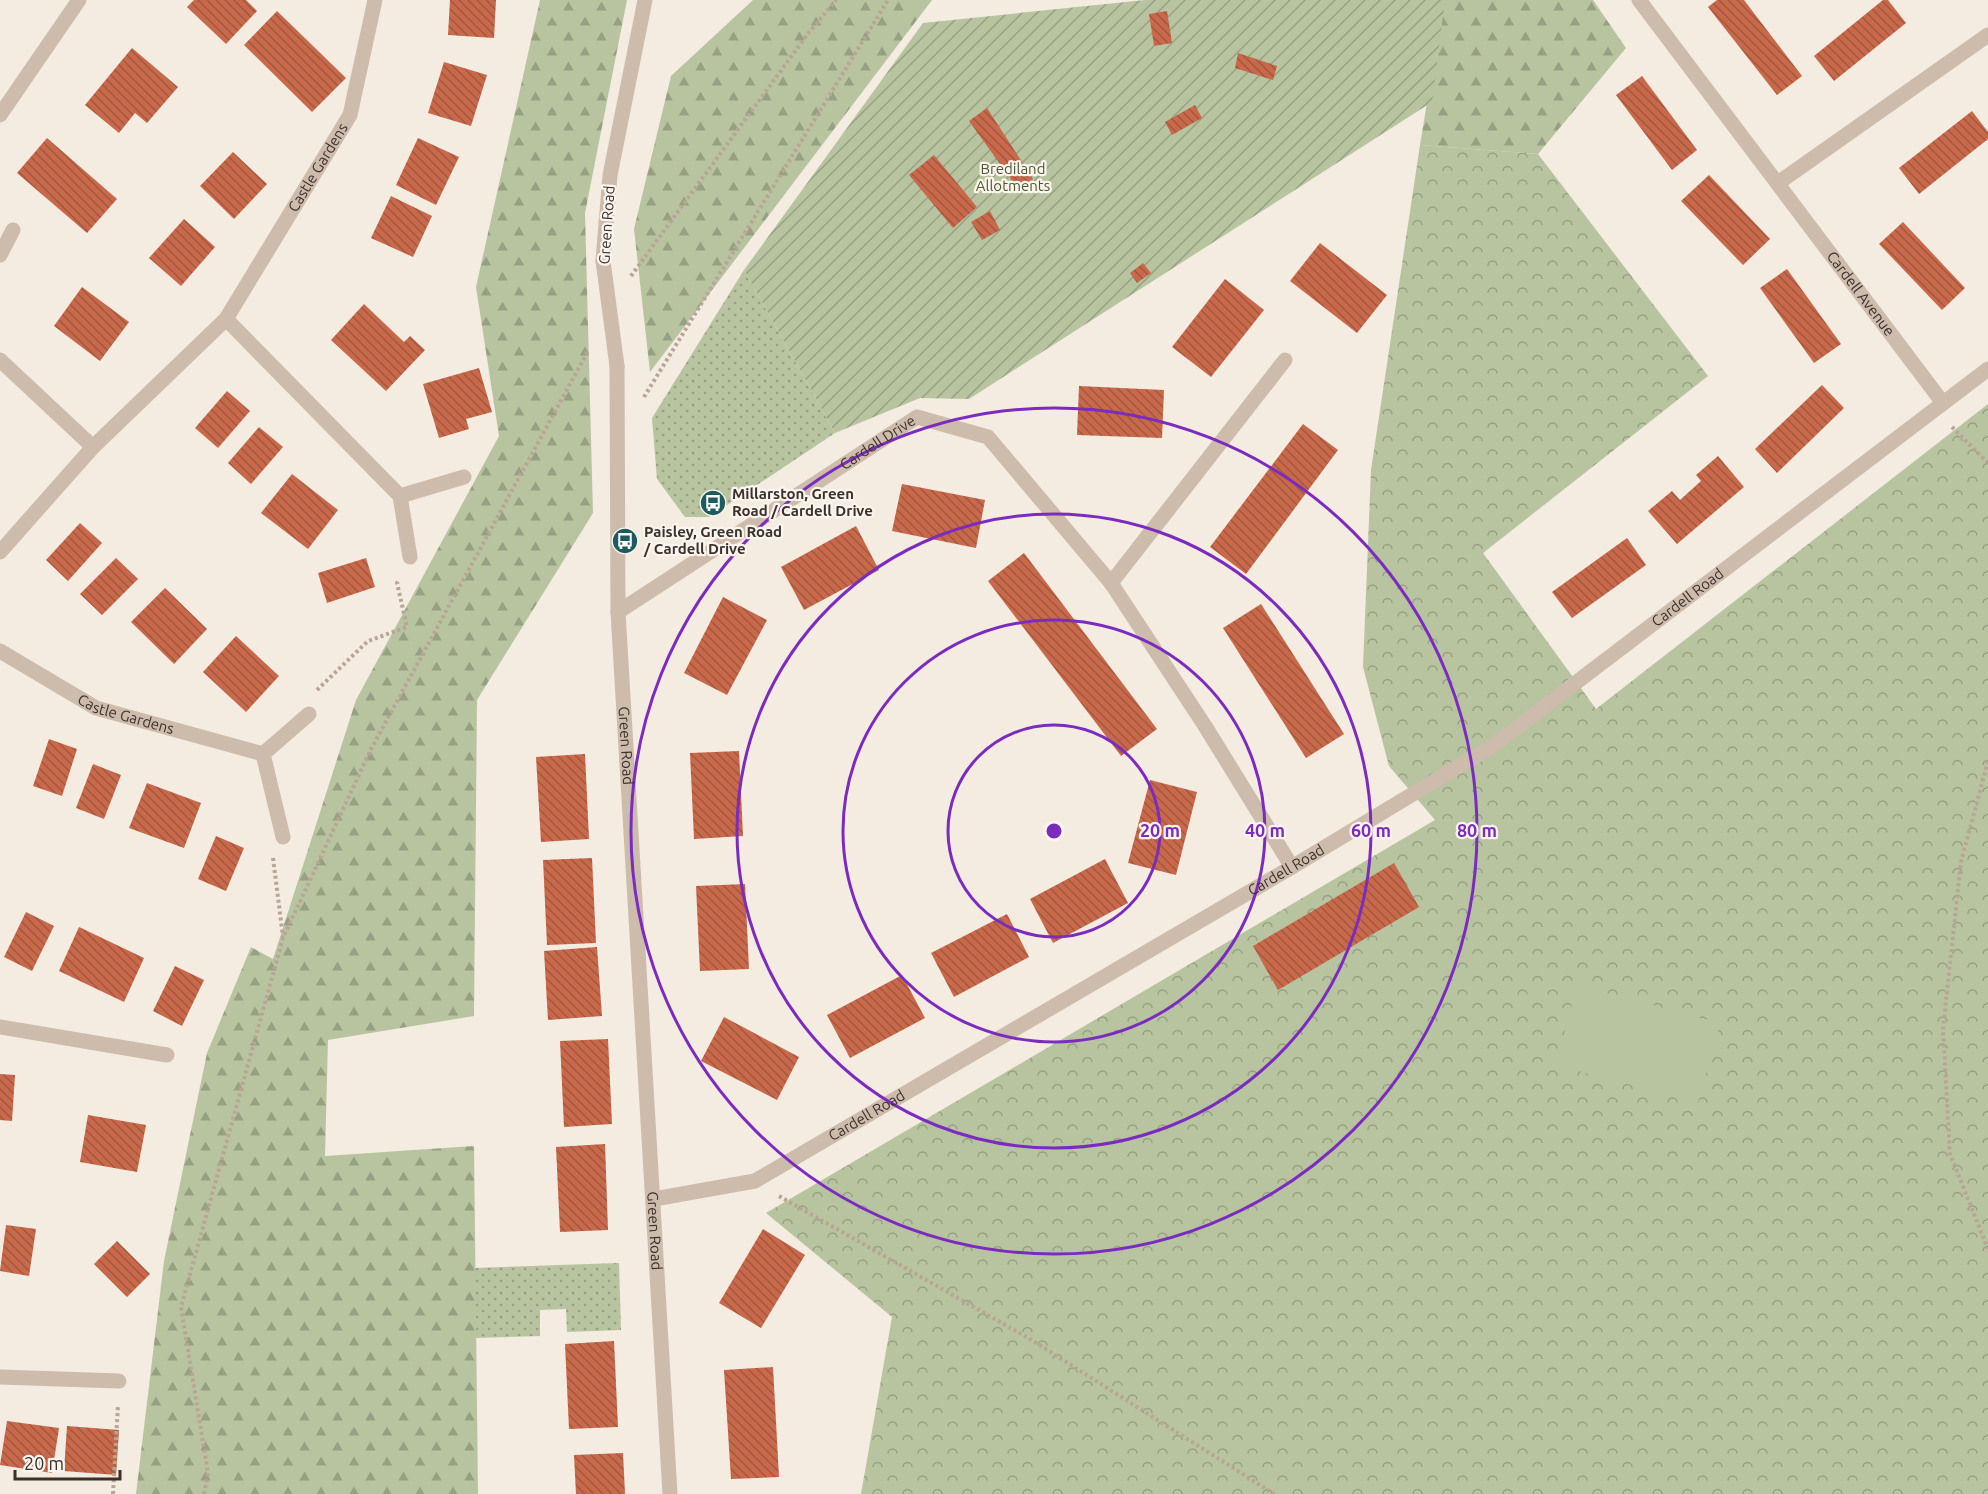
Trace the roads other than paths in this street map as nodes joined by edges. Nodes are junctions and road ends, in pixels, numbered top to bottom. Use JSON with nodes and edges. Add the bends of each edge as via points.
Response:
{"nodes":[{"id":1,"x":79,"y":0,"type":"edge"},
{"id":2,"x":375,"y":0,"type":"edge"},
{"id":3,"x":645,"y":0,"type":"edge"},
{"id":4,"x":1639,"y":0,"type":"edge"},
{"id":5,"x":1988,"y":35,"type":"edge"},
{"id":6,"x":0,"y":115,"type":"edge"},
{"id":7,"x":1778,"y":183,"type":"junction"},
{"id":8,"x":13,"y":230,"type":"dead end"},
{"id":9,"x":0,"y":255,"type":"edge"},
{"id":10,"x":226,"y":319,"type":"junction"},
{"id":11,"x":0,"y":360,"type":"edge"},
{"id":12,"x":1285,"y":360,"type":"dead end"},
{"id":13,"x":1988,"y":369,"type":"edge"},
{"id":14,"x":1939,"y":406,"type":"junction"},
{"id":15,"x":93,"y":447,"type":"junction"},
{"id":16,"x":465,"y":477,"type":"dead end"},
{"id":17,"x":400,"y":496,"type":"junction"},
{"id":18,"x":0,"y":552,"type":"edge"},
{"id":19,"x":410,"y":557,"type":"road end"},
{"id":20,"x":1111,"y":583,"type":"junction"},
{"id":21,"x":618,"y":612,"type":"junction"},
{"id":22,"x":0,"y":651,"type":"edge"},
{"id":23,"x":309,"y":714,"type":"road end"},
{"id":24,"x":262,"y":754,"type":"junction"},
{"id":25,"x":283,"y":837,"type":"road end"},
{"id":26,"x":1292,"y":867,"type":"junction"},
{"id":27,"x":0,"y":1027,"type":"edge"},
{"id":28,"x":166,"y":1055,"type":"dead end"},
{"id":29,"x":654,"y":1200,"type":"junction"},
{"id":30,"x":0,"y":1377,"type":"edge"},
{"id":31,"x":119,"y":1381,"type":"road end"},
{"id":32,"x":670,"y":1494,"type":"edge"}],
"edges":[{"from":1,"to":6,"type":"street"},
{"from":2,"to":10,"type":"street","name":"Castle Gardens","via":[[350,114]]},
{"from":3,"to":21,"type":"street","name":"Green Road","bridge":true,"via":[[610,175],[603,261],[617,366]]},
{"from":4,"to":7,"type":"street","name":"Cardell Avenue"},
{"from":5,"to":7,"type":"street"},
{"from":7,"to":14,"type":"street","name":"Cardell Avenue"},
{"from":8,"to":9,"type":"street"},
{"from":10,"to":15,"type":"street","name":"Castle Gardens"},
{"from":10,"to":17,"type":"street"},
{"from":11,"to":15,"type":"street"},
{"from":12,"to":20,"type":"street"},
{"from":13,"to":14,"type":"street","name":"Cardell Road"},
{"from":14,"to":26,"type":"street","name":"Cardell Road","via":[[1494,745]]},
{"from":15,"to":18,"type":"street","name":"Castle Gardens"},
{"from":16,"to":17,"type":"street"},
{"from":17,"to":19,"type":"street"},
{"from":20,"to":21,"type":"street","name":"Cardell Drive","via":[[988,437],[917,417]]},
{"from":20,"to":26,"type":"street","name":"Cardell Drive"},
{"from":21,"to":29,"type":"street","name":"Green Road"},
{"from":22,"to":24,"type":"street","name":"Castle Gardens","via":[[96,708]]},
{"from":23,"to":24,"type":"street"},
{"from":24,"to":25,"type":"street"},
{"from":26,"to":29,"type":"street","name":"Cardell Road","via":[[755,1181]]},
{"from":27,"to":28,"type":"street"},
{"from":29,"to":32,"type":"street","name":"Green Road"},
{"from":30,"to":31,"type":"street"}]}
